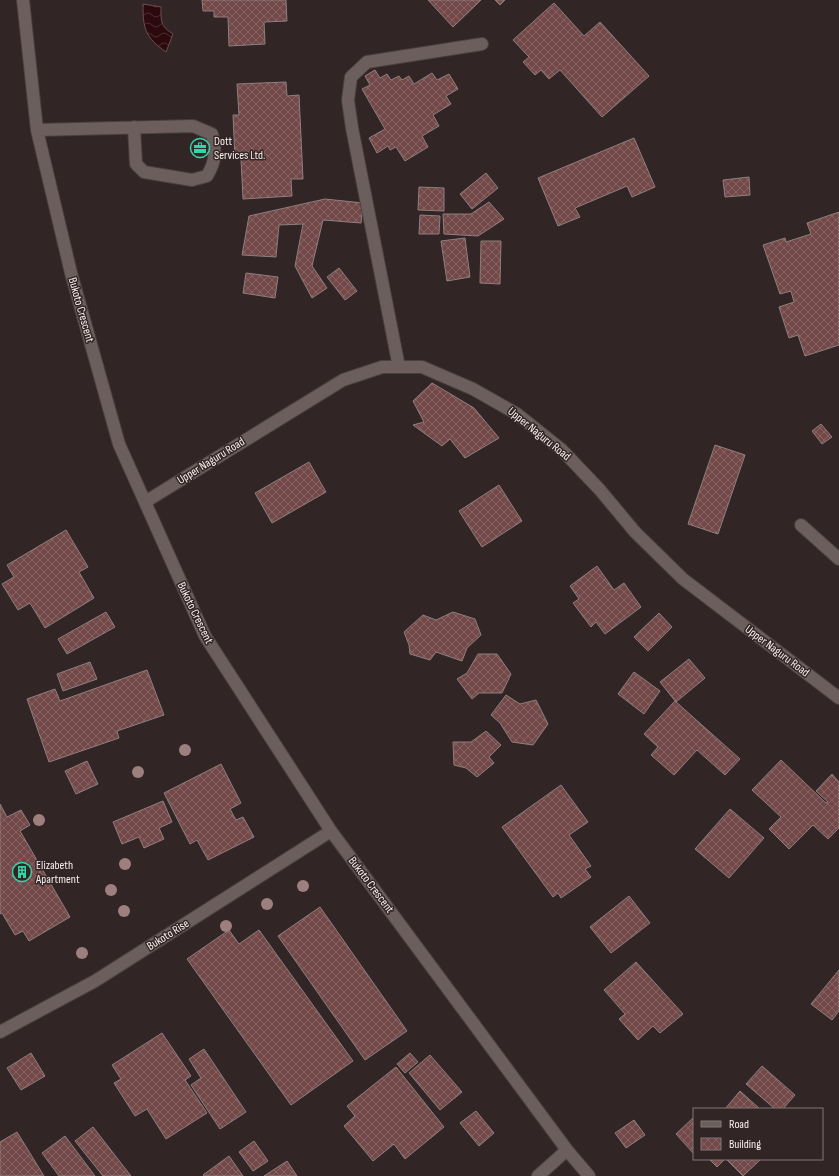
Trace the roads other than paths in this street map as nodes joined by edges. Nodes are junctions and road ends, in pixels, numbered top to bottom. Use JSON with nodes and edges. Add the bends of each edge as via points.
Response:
{"nodes":[{"id":1,"x":23,"y":0,"type":"edge"},
{"id":2,"x":482,"y":44,"type":"dead end"},
{"id":3,"x":134,"y":127,"type":"junction"},
{"id":4,"x":37,"y":130,"type":"junction"},
{"id":5,"x":399,"y":367,"type":"junction"},
{"id":6,"x":145,"y":502,"type":"junction"},
{"id":7,"x":802,"y":525,"type":"dead end"},
{"id":8,"x":839,"y":559,"type":"edge"},
{"id":9,"x":836,"y":692,"type":"edge"},
{"id":10,"x":331,"y":832,"type":"junction"},
{"id":11,"x":0,"y":1032,"type":"edge"},
{"id":12,"x":567,"y":1150,"type":"junction"},
{"id":13,"x":538,"y":1176,"type":"edge"},
{"id":14,"x":589,"y":1176,"type":"edge"}],
"edges":[{"from":1,"to":4,"type":"street","name":"Bukoto Crescent"},
{"from":2,"to":5,"type":"street","via":[[367,62],[351,77],[348,100],[352,128]]},
{"from":3,"to":3,"type":"street","via":[[193,126],[212,134],[215,148],[213,165],[207,176],[192,180],[144,172],[136,164]]},
{"from":3,"to":4,"type":"street"},
{"from":4,"to":6,"type":"street","name":"Bukoto Crescent","via":[[71,273],[119,444]]},
{"from":5,"to":6,"type":"street","name":"Upper Naguru Road","via":[[382,367],[343,380]]},
{"from":5,"to":9,"type":"street","name":"Upper Naguru Road","via":[[422,367],[473,388],[517,414],[562,450],[635,532],[683,579]]},
{"from":6,"to":10,"type":"street","name":"Bukoto Crescent","via":[[205,636]]},
{"from":7,"to":8,"type":"street"},
{"from":10,"to":11,"type":"street","name":"Bukoto Rise","via":[[95,981]]},
{"from":10,"to":12,"type":"street","name":"Bukoto Crescent"},
{"from":12,"to":13,"type":"street"},
{"from":12,"to":14,"type":"street","name":"Bukoto Crescent"}]}
